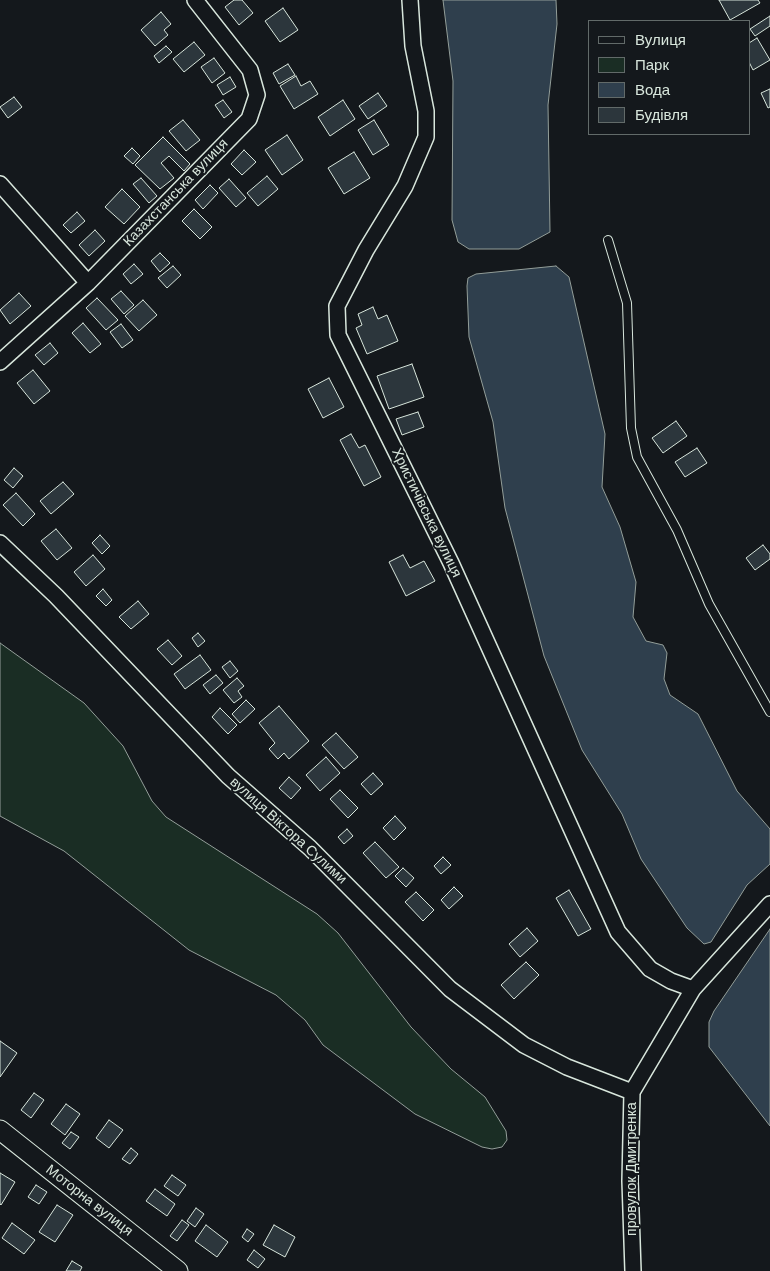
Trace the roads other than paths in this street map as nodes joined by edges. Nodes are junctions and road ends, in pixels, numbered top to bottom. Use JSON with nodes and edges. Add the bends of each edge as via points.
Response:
{"nodes":[{"id":1,"x":195,"y":0,"type":"edge"},
{"id":2,"x":410,"y":0,"type":"edge"},
{"id":3,"x":0,"y":184,"type":"edge"},
{"id":4,"x":608,"y":240,"type":"dead end"},
{"id":5,"x":88,"y":283,"type":"junction"},
{"id":6,"x":0,"y":362,"type":"edge"},
{"id":7,"x":0,"y":543,"type":"edge"},
{"id":8,"x":770,"y":712,"type":"edge"},
{"id":9,"x":770,"y":904,"type":"edge"},
{"id":10,"x":694,"y":989,"type":"junction"},
{"id":11,"x":632,"y":1092,"type":"junction"},
{"id":12,"x":0,"y":1130,"type":"edge"},
{"id":13,"x":178,"y":1271,"type":"edge"},
{"id":14,"x":633,"y":1271,"type":"edge"}],
"edges":[{"from":1,"to":5,"type":"street","name":"Казахстанська вулиця","via":[[250,70],[257,95],[249,119]]},
{"from":2,"to":10,"type":"street","name":"Христичівська вулиця","via":[[413,46],[426,111],[426,137],[405,186],[337,306],[338,335],[451,563],[618,932],[650,969]]},
{"from":3,"to":5,"type":"street"},
{"from":4,"to":8,"type":"lane","via":[[627,303],[631,428],[638,457],[677,530],[708,604]]},
{"from":5,"to":6,"type":"street","name":"Казахстанська вулиця"},
{"from":7,"to":11,"type":"street","name":"вулиця Віктора Сулими","via":[[56,596],[228,776],[310,848],[450,989],[524,1045],[567,1067]]},
{"from":9,"to":10,"type":"street","name":"провулок Дмитренка"},
{"from":10,"to":11,"type":"street","name":"провулок Дмитренка"},
{"from":11,"to":14,"type":"street","name":"провулок Дмитренка"},
{"from":12,"to":13,"type":"street","name":"Моторна вулиця"}]}
